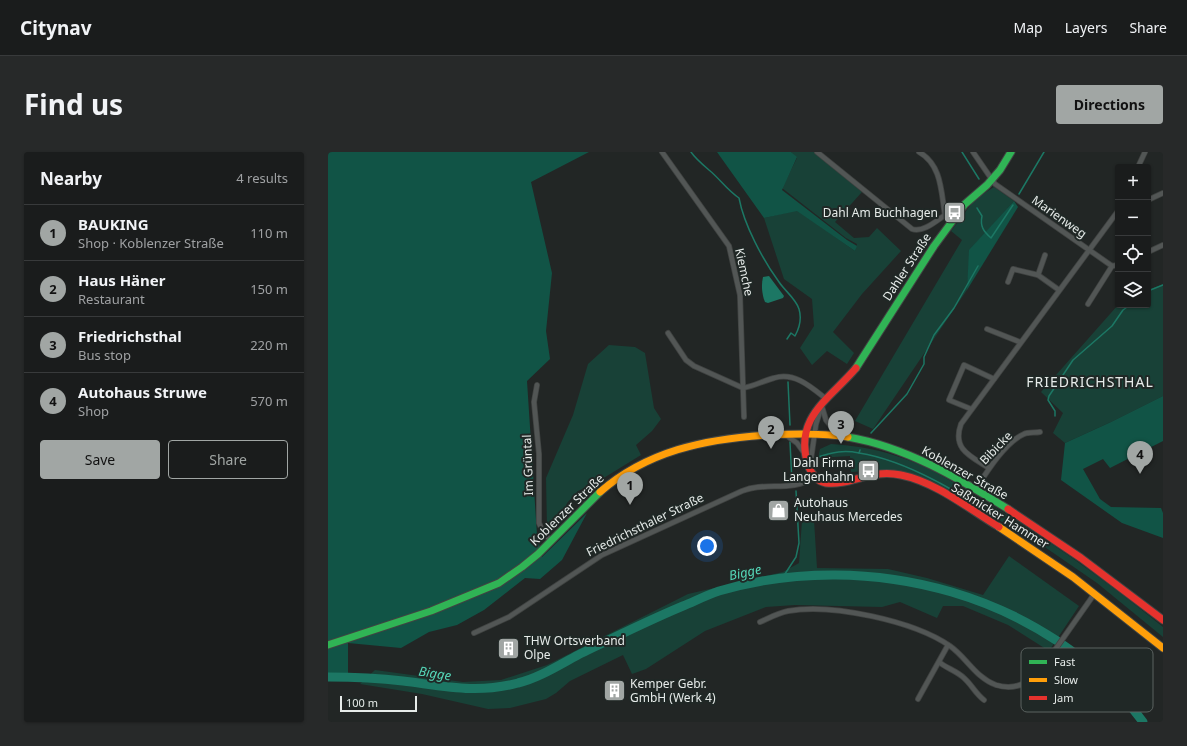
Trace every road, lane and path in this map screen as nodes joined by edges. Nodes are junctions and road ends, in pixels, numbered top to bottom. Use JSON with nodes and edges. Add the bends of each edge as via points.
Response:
{"nodes":[{"id":1,"x":662,"y":152,"type":"edge"},
{"id":2,"x":817,"y":152,"type":"edge"},
{"id":3,"x":920,"y":152,"type":"edge"},
{"id":4,"x":926,"y":152,"type":"edge"},
{"id":5,"x":973,"y":152,"type":"edge"},
{"id":6,"x":1011,"y":152,"type":"edge"},
{"id":7,"x":1145,"y":152,"type":"edge"},
{"id":8,"x":929,"y":158,"type":"junction"},
{"id":9,"x":1139,"y":164,"type":"edge"},
{"id":10,"x":991,"y":180,"type":"junction"},
{"id":11,"x":1163,"y":193,"type":"edge"},
{"id":12,"x":1151,"y":199,"type":"edge"},
{"id":13,"x":945,"y":215,"type":"junction"},
{"id":14,"x":1115,"y":215,"type":"edge"},
{"id":15,"x":952,"y":220,"type":"junction"},
{"id":16,"x":1163,"y":245,"type":"edge"},
{"id":17,"x":1089,"y":250,"type":"junction"},
{"id":18,"x":1151,"y":251,"type":"edge"},
{"id":19,"x":1045,"y":255,"type":"dead end"},
{"id":20,"x":1112,"y":266,"type":"junction"},
{"id":21,"x":1115,"y":266,"type":"edge"},
{"id":22,"x":1038,"y":276,"type":"junction"},
{"id":23,"x":1008,"y":282,"type":"dead end"},
{"id":24,"x":1059,"y":290,"type":"junction"},
{"id":25,"x":1088,"y":304,"type":"dead end"},
{"id":26,"x":986,"y":329,"type":"dead end"},
{"id":27,"x":668,"y":333,"type":"dead end"},
{"id":28,"x":1020,"y":342,"type":"junction"},
{"id":29,"x":994,"y":379,"type":"junction"},
{"id":30,"x":537,"y":385,"type":"dead end"},
{"id":31,"x":743,"y":388,"type":"junction"},
{"id":32,"x":824,"y":401,"type":"junction"},
{"id":33,"x":972,"y":409,"type":"junction"},
{"id":34,"x":744,"y":417,"type":"dead end"},
{"id":35,"x":1040,"y":432,"type":"dead end"},
{"id":36,"x":785,"y":434,"type":"junction"},
{"id":37,"x":810,"y":434,"type":"junction"},
{"id":38,"x":839,"y":436,"type":"junction"},
{"id":39,"x":805,"y":454,"type":"junction"},
{"id":40,"x":810,"y":466,"type":"junction"},
{"id":41,"x":989,"y":468,"type":"junction"},
{"id":42,"x":814,"y":477,"type":"junction"},
{"id":43,"x":975,"y":490,"type":"junction"},
{"id":44,"x":551,"y":541,"type":"junction"},
{"id":45,"x":1095,"y":593,"type":"junction"},
{"id":46,"x":1163,"y":620,"type":"edge"},
{"id":47,"x":760,"y":622,"type":"dead end"},
{"id":48,"x":474,"y":633,"type":"dead end"},
{"id":49,"x":948,"y":644,"type":"junction"},
{"id":50,"x":328,"y":645,"type":"edge"},
{"id":51,"x":1056,"y":648,"type":"edge"},
{"id":52,"x":1163,"y":648,"type":"edge"},
{"id":53,"x":939,"y":662,"type":"junction"},
{"id":54,"x":1021,"y":685,"type":"edge"},
{"id":55,"x":918,"y":699,"type":"dead end"},
{"id":56,"x":984,"y":700,"type":"dead end"}],
"edges":[{"from":1,"to":31,"type":"street","name":"Kiemche","via":[[729,246],[740,295]]},
{"from":2,"to":13,"type":"street","via":[[912,229],[924,228]]},
{"from":3,"to":8,"type":"street"},
{"from":4,"to":8,"type":"street"},
{"from":5,"to":10,"type":"street","name":"Marienweg"},
{"from":6,"to":10,"type":"main road","name":"Dahler Straße"},
{"from":7,"to":9,"type":"street"},
{"from":8,"to":13,"type":"street","via":[[938,175]]},
{"from":10,"to":15,"type":"main road","name":"Dahler Straße"},
{"from":10,"to":17,"type":"street","name":"Marienweg"},
{"from":11,"to":12,"type":"street"},
{"from":13,"to":15,"type":"street"},
{"from":14,"to":17,"type":"street"},
{"from":15,"to":32,"type":"main road","name":"Dahler Straße","via":[[857,366]]},
{"from":16,"to":18,"type":"street"},
{"from":17,"to":20,"type":"street","name":"Marienweg"},
{"from":17,"to":24,"type":"street"},
{"from":19,"to":22,"type":"street"},
{"from":20,"to":21,"type":"street"},
{"from":20,"to":25,"type":"street"},
{"from":22,"to":23,"type":"street","via":[[1013,269]]},
{"from":22,"to":24,"type":"street"},
{"from":24,"to":28,"type":"street"},
{"from":26,"to":28,"type":"street"},
{"from":27,"to":31,"type":"street","via":[[686,360],[694,366]]},
{"from":28,"to":29,"type":"street"},
{"from":29,"to":33,"type":"street"},
{"from":29,"to":33,"type":"street","via":[[964,365],[949,400]]},
{"from":30,"to":44,"type":"street","name":"Im Grüntal","via":[[534,402],[539,523]]},
{"from":31,"to":32,"type":"street","via":[[775,378],[790,377],[806,384]]},
{"from":31,"to":34,"type":"street","name":"Kiemche"},
{"from":32,"to":37,"type":"main road","name":"Dahler Straße","via":[[812,416]]},
{"from":32,"to":38,"type":"street","via":[[826,420]]},
{"from":33,"to":41,"type":"street","via":[[961,424],[958,441],[965,452]]},
{"from":35,"to":41,"type":"street","name":"Bibicke","via":[[1024,434],[1011,443]]},
{"from":36,"to":37,"type":"main road","name":"Koblenzer Straße"},
{"from":36,"to":39,"type":"street","via":[[797,443]]},
{"from":36,"to":44,"type":"main road","name":"Koblenzer Straße","via":[[704,441],[642,462],[599,492]]},
{"from":37,"to":38,"type":"main road","name":"Koblenzer Straße"},
{"from":37,"to":39,"type":"main road"},
{"from":37,"to":40,"type":"street"},
{"from":38,"to":43,"type":"main road","name":"Koblenzer Straße","via":[[871,442],[911,455]]},
{"from":39,"to":40,"type":"main road"},
{"from":40,"to":42,"type":"main road"},
{"from":41,"to":43,"type":"street","name":"Bibicke"},
{"from":42,"to":45,"type":"main road","name":"Saßmicker Hammer","via":[[822,482],[834,483],[879,472],[916,480],[1026,543]]},
{"from":42,"to":48,"type":"street","name":"Friedrichsthaler Straße","via":[[794,486],[762,486],[742,491],[602,555],[509,617]]},
{"from":43,"to":46,"type":"main road","name":"Koblenzer Straße","via":[[1088,562]]},
{"from":44,"to":50,"type":"main road","name":"Koblenzer Straße","via":[[506,579],[488,588],[412,619]]},
{"from":45,"to":51,"type":"street"},
{"from":45,"to":52,"type":"main road","name":"Saßmicker Hammer"},
{"from":47,"to":49,"type":"street","via":[[793,610],[836,611],[897,623],[934,636]]},
{"from":49,"to":53,"type":"street"},
{"from":49,"to":54,"type":"street","via":[[984,679],[1008,687]]},
{"from":53,"to":55,"type":"street"},
{"from":53,"to":56,"type":"street","via":[[948,670],[962,676]]}]}
